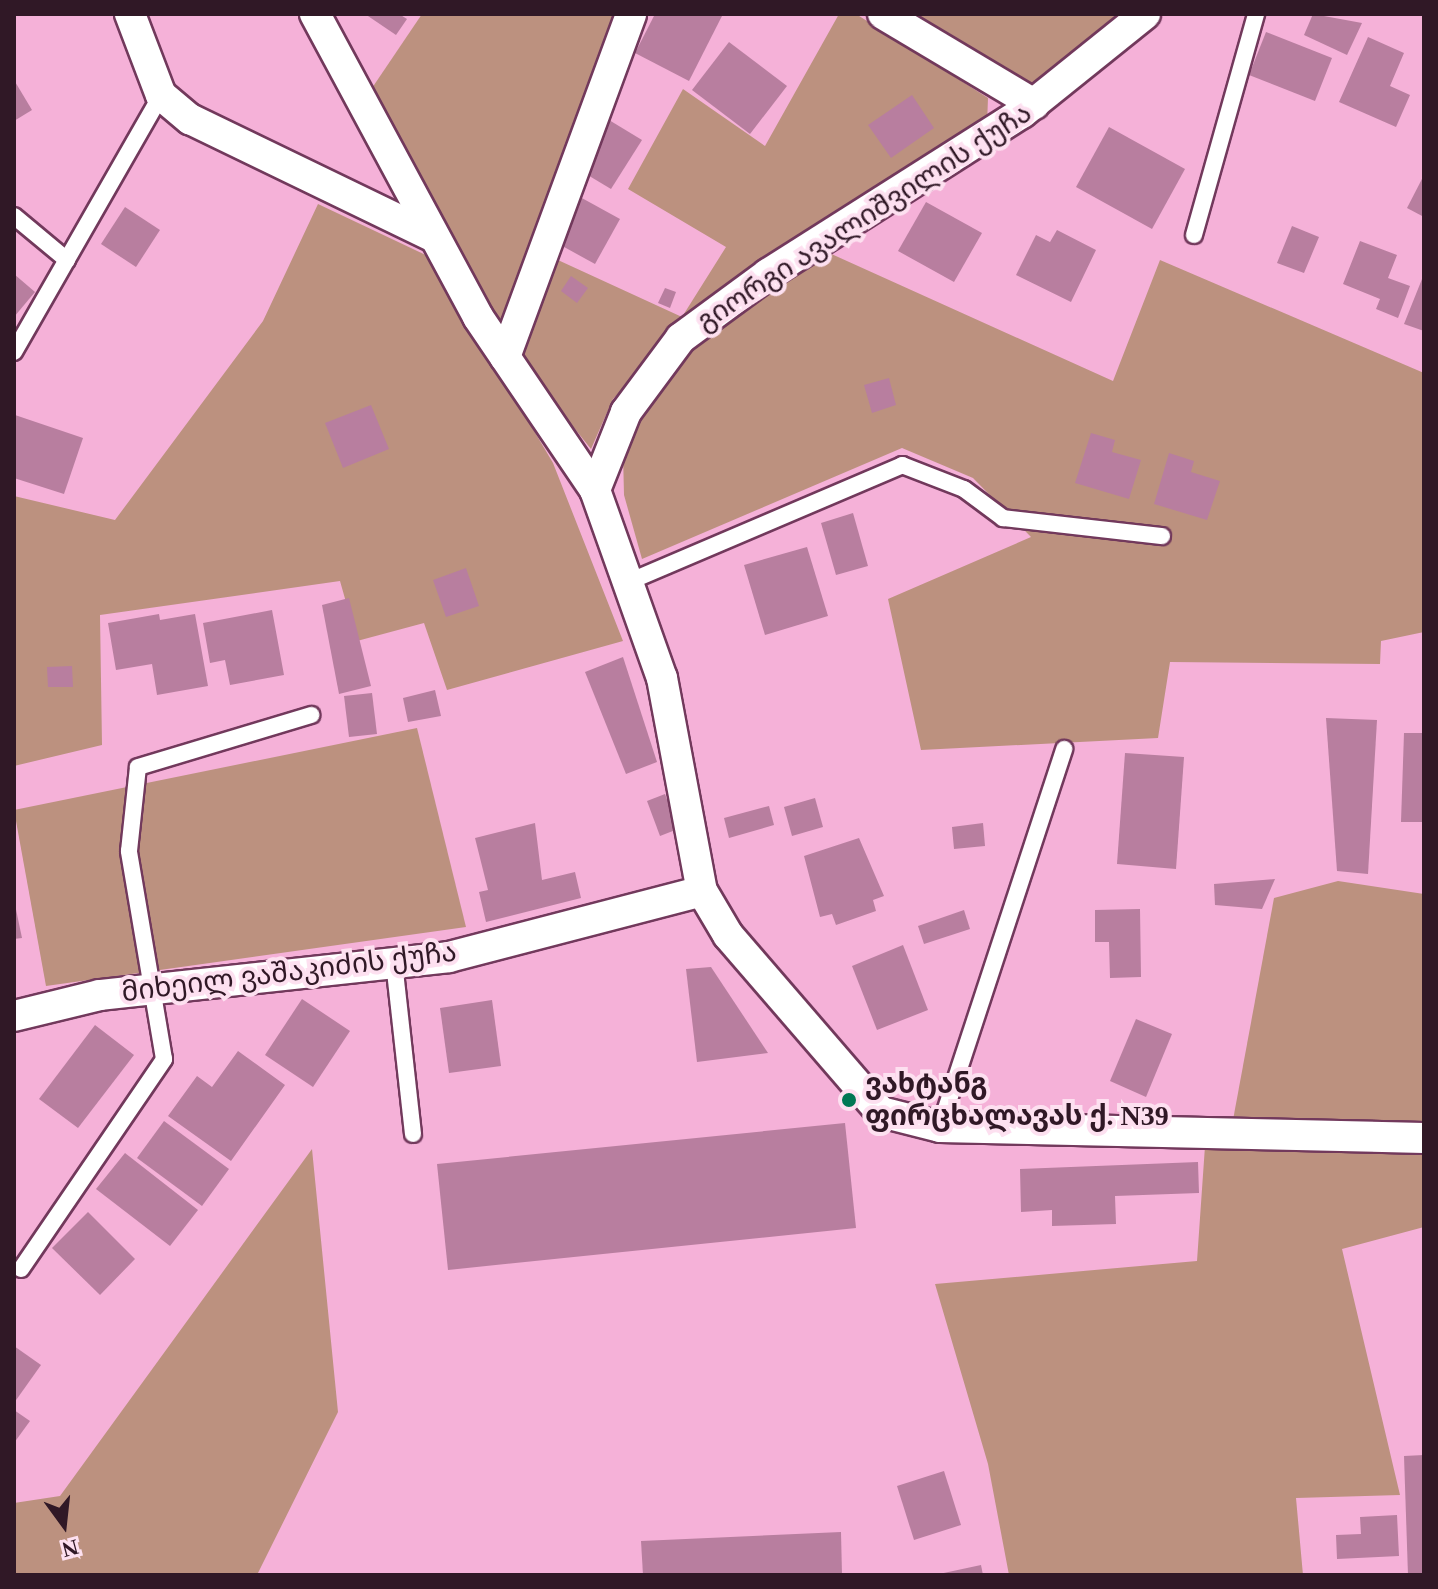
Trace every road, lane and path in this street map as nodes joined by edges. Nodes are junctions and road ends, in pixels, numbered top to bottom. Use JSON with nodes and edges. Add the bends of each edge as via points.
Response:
{"nodes":[{"id":1,"x":130,"y":14,"type":"edge"},
{"id":2,"x":315,"y":14,"type":"edge"},
{"id":3,"x":631,"y":14,"type":"edge"},
{"id":4,"x":883,"y":14,"type":"edge"},
{"id":5,"x":1145,"y":14,"type":"edge"},
{"id":6,"x":1256,"y":14,"type":"edge"},
{"id":7,"x":161,"y":95,"type":"junction"},
{"id":8,"x":1034,"y":104,"type":"junction"},
{"id":9,"x":14,"y":216,"type":"edge"},
{"id":10,"x":1194,"y":235,"type":"dead end"},
{"id":11,"x":434,"y":237,"type":"junction"},
{"id":12,"x":67,"y":260,"type":"junction"},
{"id":13,"x":14,"y":352,"type":"edge"},
{"id":14,"x":505,"y":357,"type":"junction"},
{"id":15,"x":595,"y":490,"type":"junction"},
{"id":16,"x":1162,"y":536,"type":"dead end"},
{"id":17,"x":633,"y":580,"type":"junction"},
{"id":18,"x":311,"y":715,"type":"dead end"},
{"id":19,"x":1064,"y":749,"type":"dead end"},
{"id":20,"x":702,"y":891,"type":"junction"},
{"id":21,"x":394,"y":962,"type":"junction"},
{"id":22,"x":156,"y":988,"type":"junction"},
{"id":23,"x":14,"y":1016,"type":"edge"},
{"id":24,"x":940,"y":1127,"type":"junction"},
{"id":25,"x":413,"y":1134,"type":"dead end"},
{"id":26,"x":1424,"y":1138,"type":"edge"},
{"id":27,"x":21,"y":1269,"type":"dead end"}],
"edges":[{"from":1,"to":7,"type":"street"},
{"from":2,"to":11,"type":"street"},
{"from":3,"to":14,"type":"street"},
{"from":4,"to":8,"type":"street"},
{"from":5,"to":8,"type":"street","name":"გიორგი ავალიშვილის ქუჩა"},
{"from":6,"to":10,"type":"lane"},
{"from":7,"to":11,"type":"street","via":[[264,158]]},
{"from":7,"to":12,"type":"lane"},
{"from":8,"to":15,"type":"street","name":"გიორგი ავალიშვილის ქუჩა","via":[[768,274],[681,338],[626,412]]},
{"from":9,"to":12,"type":"lane"},
{"from":11,"to":14,"type":"street"},
{"from":12,"to":13,"type":"lane"},
{"from":14,"to":15,"type":"street"},
{"from":15,"to":17,"type":"street"},
{"from":16,"to":17,"type":"lane","via":[[1003,518],[964,489],[902,465]]},
{"from":17,"to":20,"type":"street","via":[[662,678]]},
{"from":18,"to":22,"type":"lane","via":[[138,767],[129,851]]},
{"from":19,"to":24,"type":"lane"},
{"from":20,"to":21,"type":"street","name":"მიხეილ ვაშაკიძის ქუჩა","via":[[449,957]]},
{"from":20,"to":24,"type":"street","via":[[728,935],[881,1112]]},
{"from":21,"to":22,"type":"street","name":"მიხეილ ვაშაკიძის ქუჩა"},
{"from":21,"to":25,"type":"lane"},
{"from":22,"to":23,"type":"street","name":"მიხეილ ვაშაკიძის ქუჩა"},
{"from":22,"to":27,"type":"lane","via":[[164,1059],[156,1079]]},
{"from":24,"to":26,"type":"street"}]}
